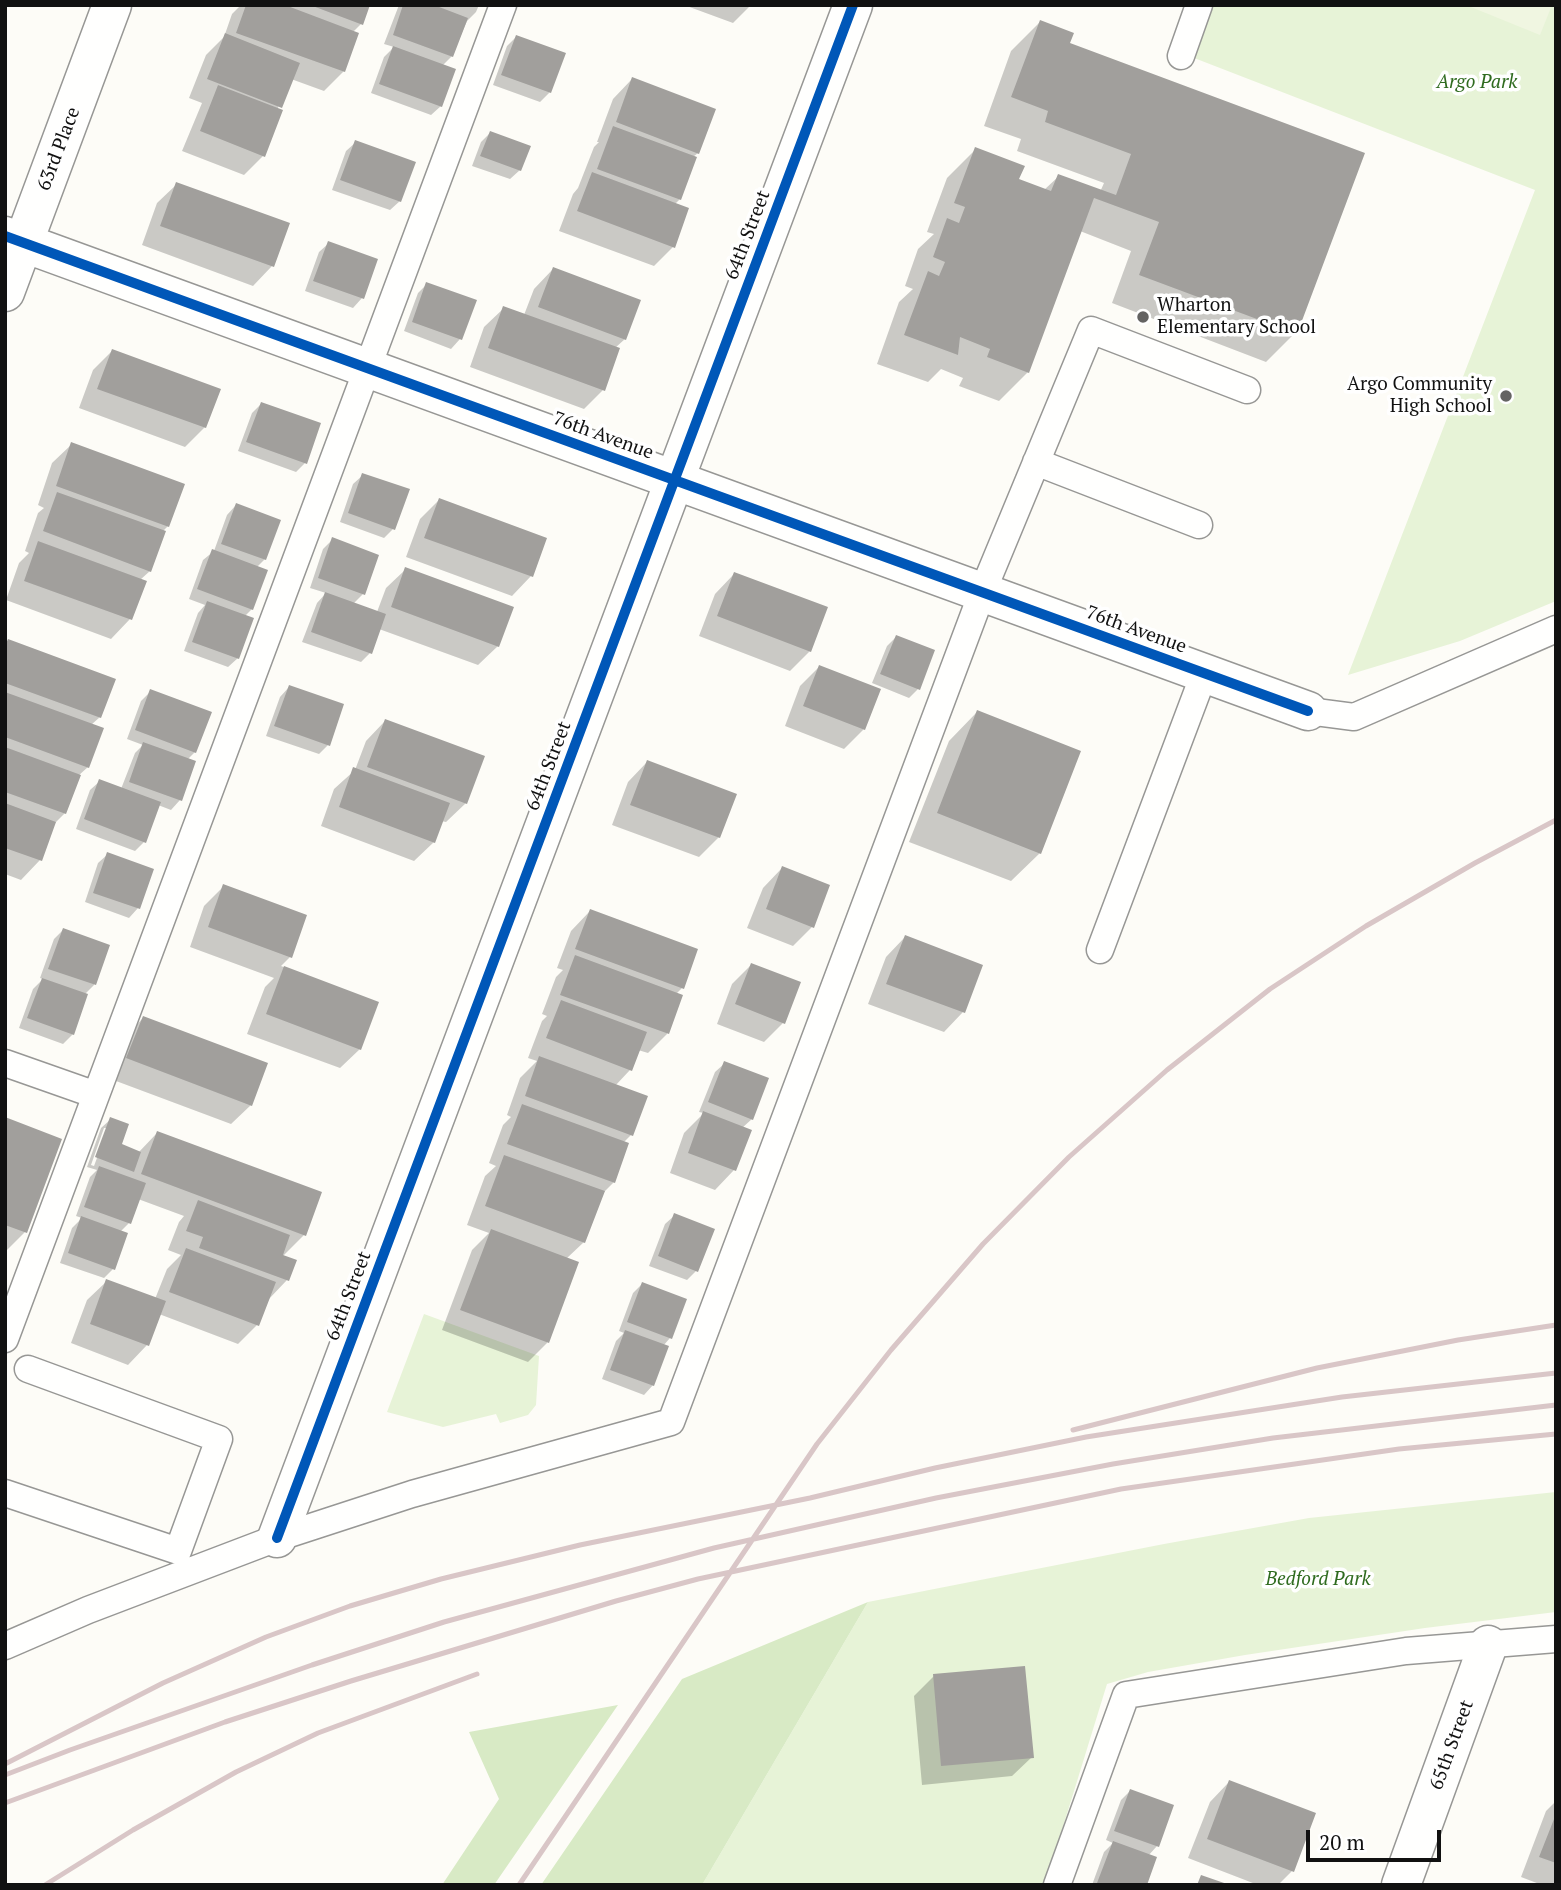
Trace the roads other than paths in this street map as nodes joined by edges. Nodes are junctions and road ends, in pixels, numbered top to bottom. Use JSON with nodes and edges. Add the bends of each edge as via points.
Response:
{"nodes":[{"id":1,"x":113,"y":5,"type":"edge"},
{"id":2,"x":503,"y":5,"type":"edge"},
{"id":3,"x":853,"y":5,"type":"edge"},
{"id":4,"x":1199,"y":5,"type":"edge"},
{"id":5,"x":1181,"y":56,"type":"dead end"},
{"id":6,"x":14,"y":240,"type":"edge"},
{"id":7,"x":5,"y":292,"type":"edge"},
{"id":8,"x":368,"y":369,"type":"junction"},
{"id":9,"x":1247,"y":390,"type":"dead end"},
{"id":10,"x":1036,"y":462,"type":"junction"},
{"id":11,"x":675,"y":481,"type":"junction"},
{"id":12,"x":1199,"y":525,"type":"dead end"},
{"id":13,"x":982,"y":593,"type":"junction"},
{"id":14,"x":1556,"y":629,"type":"edge"},
{"id":15,"x":1205,"y":674,"type":"junction"},
{"id":16,"x":1307,"y":712,"type":"joint"},
{"id":17,"x":1100,"y":950,"type":"dead end"},
{"id":18,"x":5,"y":1063,"type":"edge"},
{"id":19,"x":96,"y":1095,"type":"junction"},
{"id":20,"x":5,"y":1339,"type":"edge"},
{"id":21,"x":27,"y":1369,"type":"dead end"},
{"id":22,"x":5,"y":1493,"type":"edge"},
{"id":23,"x":276,"y":1538,"type":"junction"},
{"id":24,"x":1556,"y":1639,"type":"edge"},
{"id":25,"x":1488,"y":1645,"type":"junction"},
{"id":26,"x":5,"y":1646,"type":"edge"},
{"id":27,"x":1057,"y":1885,"type":"edge"},
{"id":28,"x":1401,"y":1885,"type":"edge"}],
"edges":[{"from":1,"to":6,"type":"street","name":"63rd Place"},
{"from":2,"to":8,"type":"lane"},
{"from":3,"to":11,"type":"street","name":"64th Street"},
{"from":4,"to":5,"type":"lane"},
{"from":6,"to":7,"type":"street","name":"63rd Place"},
{"from":6,"to":8,"type":"street","name":"76th Avenue"},
{"from":8,"to":11,"type":"street","name":"76th Avenue"},
{"from":8,"to":19,"type":"lane"},
{"from":9,"to":10,"type":"lane","via":[[1091,330]]},
{"from":10,"to":12,"type":"lane"},
{"from":10,"to":13,"type":"lane"},
{"from":11,"to":13,"type":"street","name":"76th Avenue"},
{"from":11,"to":23,"type":"street","name":"64th Street"},
{"from":13,"to":15,"type":"street","name":"76th Avenue"},
{"from":13,"to":23,"type":"lane","via":[[671,1422],[412,1494]]},
{"from":14,"to":16,"type":"lane","via":[[1354,718]]},
{"from":15,"to":16,"type":"street","name":"76th Avenue"},
{"from":15,"to":17,"type":"lane"},
{"from":18,"to":19,"type":"lane"},
{"from":19,"to":20,"type":"lane"},
{"from":21,"to":22,"type":"lane","via":[[219,1439],[178,1551]]},
{"from":23,"to":26,"type":"lane"},
{"from":24,"to":25,"type":"lane"},
{"from":25,"to":27,"type":"lane","via":[[1406,1651],[1126,1695]]},
{"from":25,"to":28,"type":"street","name":"65th Street"}]}
